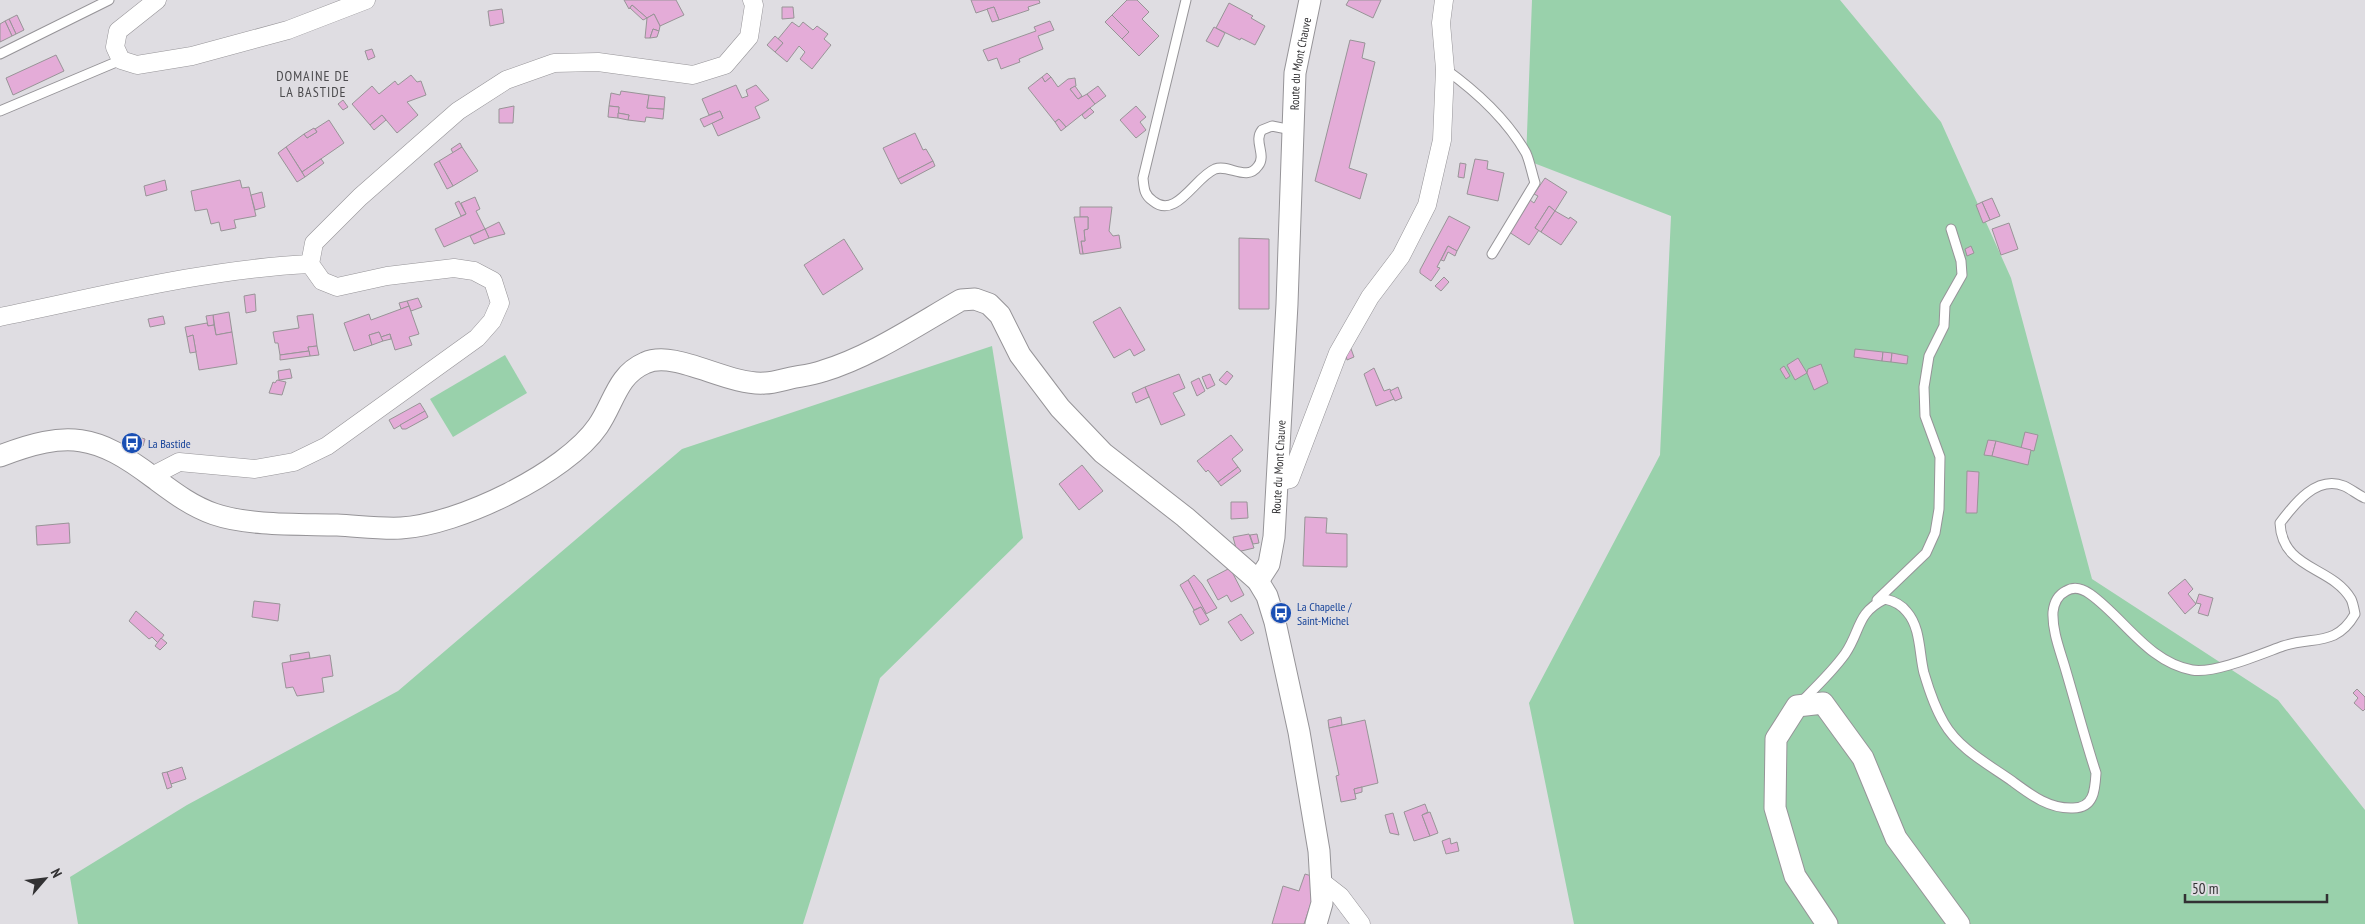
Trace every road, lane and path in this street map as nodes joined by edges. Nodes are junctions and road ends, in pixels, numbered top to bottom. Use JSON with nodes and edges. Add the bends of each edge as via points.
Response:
{"nodes":[{"id":1,"x":110,"y":0,"type":"edge"},
{"id":2,"x":157,"y":0,"type":"edge"},
{"id":3,"x":366,"y":0,"type":"edge"},
{"id":4,"x":752,"y":0,"type":"edge"},
{"id":5,"x":1186,"y":0,"type":"edge"},
{"id":6,"x":1310,"y":0,"type":"edge"},
{"id":7,"x":1444,"y":0,"type":"edge"},
{"id":8,"x":0,"y":54,"type":"edge"},
{"id":9,"x":121,"y":60,"type":"junction"},
{"id":10,"x":1445,"y":69,"type":"junction"},
{"id":11,"x":0,"y":111,"type":"edge"},
{"id":12,"x":1293,"y":131,"type":"junction"},
{"id":13,"x":1951,"y":229,"type":"dead end"},
{"id":14,"x":1492,"y":254,"type":"dead end"},
{"id":15,"x":310,"y":264,"type":"junction"},
{"id":16,"x":0,"y":317,"type":"edge"},
{"id":17,"x":0,"y":456,"type":"edge"},
{"id":18,"x":152,"y":476,"type":"junction"},
{"id":19,"x":1278,"y":482,"type":"junction"},
{"id":20,"x":2365,"y":498,"type":"edge"},
{"id":21,"x":1258,"y":581,"type":"junction"},
{"id":22,"x":1872,"y":605,"type":"junction"},
{"id":23,"x":1797,"y":706,"type":"junction"},
{"id":24,"x":1322,"y":882,"type":"junction"},
{"id":25,"x":1316,"y":924,"type":"edge"},
{"id":26,"x":1361,"y":924,"type":"edge"},
{"id":27,"x":1827,"y":924,"type":"edge"},
{"id":28,"x":1959,"y":924,"type":"edge"}],
"edges":[{"from":1,"to":8,"type":"lane"},
{"from":2,"to":9,"type":"street","via":[[118,31],[114,47]]},
{"from":3,"to":9,"type":"street","via":[[288,30],[192,56],[136,65]]},
{"from":4,"to":15,"type":"street","via":[[749,37],[725,65],[693,75],[598,62],[554,63],[506,80],[458,111],[360,197],[314,243]]},
{"from":5,"to":12,"type":"lane","via":[[1143,178],[1148,198],[1167,207],[1174,205],[1216,168],[1245,174],[1252,171],[1261,160],[1258,140],[1262,130],[1272,126]]},
{"from":6,"to":12,"type":"street","name":"Route du Mont Chauve","via":[[1295,73]]},
{"from":7,"to":10,"type":"street","via":[[1441,23]]},
{"from":9,"to":11,"type":"lane"},
{"from":10,"to":14,"type":"lane","via":[[1474,90],[1506,124],[1526,155],[1535,183]]},
{"from":10,"to":19,"type":"street","via":[[1442,140],[1426,205],[1401,256],[1370,298],[1338,353],[1290,479]]},
{"from":12,"to":19,"type":"street","name":"Route du Mont Chauve"},
{"from":13,"to":22,"type":"lane","via":[[1962,261],[1962,276],[1945,305],[1944,326],[1929,356],[1924,387],[1925,416],[1940,457],[1935,532],[1926,553]]},
{"from":15,"to":16,"type":"street","via":[[272,266],[154,285]]},
{"from":15,"to":18,"type":"street","via":[[322,281],[337,287],[388,276],[454,268],[474,271],[493,281],[500,304],[492,321],[477,338],[327,446],[294,462],[255,469],[179,462]]},
{"from":17,"to":18,"type":"street","via":[[49,440],[86,442],[114,450]]},
{"from":18,"to":21,"type":"street","via":[[187,503],[215,515],[242,520],[402,528],[428,523],[458,516],[491,501],[532,481],[568,457],[598,427],[630,372],[654,359],[667,359],[738,381],[764,383],[830,369],[962,300],[975,299],[989,304],[1000,315],[1020,355],[1060,408],[1102,453],[1185,517]]},
{"from":19,"to":21,"type":"street","name":"Route du Mont Chauve","via":[[1269,564]]},
{"from":20,"to":22,"type":"lane","via":[[2343,486],[2327,483],[2312,489],[2280,523],[2280,537],[2288,550],[2342,588],[2352,600],[2355,614],[2347,627],[2332,637],[2286,645],[2212,669],[2193,670],[2156,654],[2130,633],[2105,606],[2081,589],[2067,590],[2057,597],[2053,612],[2056,638],[2096,773],[2091,801],[2080,808],[2062,809],[2042,802],[1964,748],[1944,724],[1933,702],[1915,625],[1908,612],[1897,602],[1885,599]]},
{"from":21,"to":24,"type":"street","via":[[1272,610],[1295,714]]},
{"from":22,"to":23,"type":"lane","via":[[1863,616],[1846,652]]},
{"from":23,"to":27,"type":"street","via":[[1776,740],[1775,808],[1796,876]]},
{"from":23,"to":28,"type":"street","via":[[1823,703],[1829,711],[1863,758],[1896,838]]},
{"from":24,"to":25,"type":"street","via":[[1322,903]]},
{"from":24,"to":26,"type":"street","via":[[1340,896]]}]}
